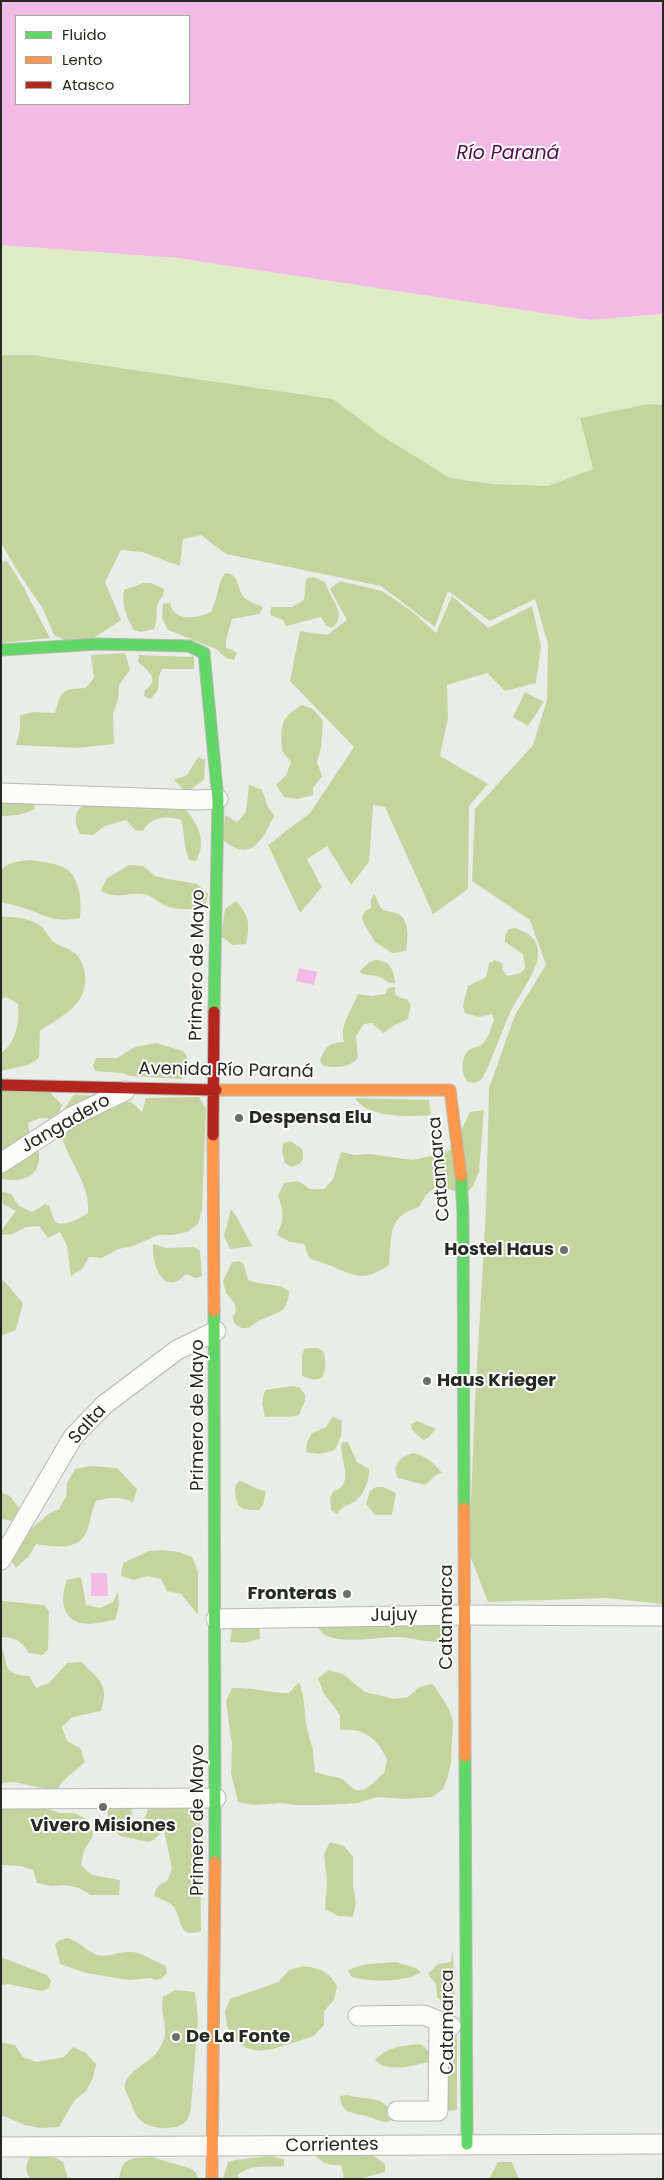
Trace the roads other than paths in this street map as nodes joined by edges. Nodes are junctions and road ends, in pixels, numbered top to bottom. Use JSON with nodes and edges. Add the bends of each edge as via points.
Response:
{"nodes":[{"id":1,"x":1,"y":650,"type":"edge"},
{"id":2,"x":1,"y":793,"type":"edge"},
{"id":3,"x":218,"y":799,"type":"junction"},
{"id":4,"x":1,"y":1085,"type":"edge"},
{"id":5,"x":131,"y":1088,"type":"junction"},
{"id":6,"x":213,"y":1090,"type":"junction"},
{"id":7,"x":450,"y":1090,"type":"joint"},
{"id":8,"x":1,"y":1163,"type":"edge"},
{"id":9,"x":216,"y":1331,"type":"junction"},
{"id":10,"x":1,"y":1560,"type":"edge"},
{"id":11,"x":464,"y":1615,"type":"junction"},
{"id":12,"x":663,"y":1616,"type":"edge"},
{"id":13,"x":216,"y":1619,"type":"junction"},
{"id":14,"x":1,"y":1798,"type":"edge"},
{"id":15,"x":216,"y":1798,"type":"junction"},
{"id":16,"x":358,"y":2016,"type":"dead end"},
{"id":17,"x":439,"y":2021,"type":"junction"},
{"id":18,"x":466,"y":2032,"type":"junction"},
{"id":19,"x":397,"y":2111,"type":"dead end"},
{"id":20,"x":467,"y":2144,"type":"junction"},
{"id":21,"x":663,"y":2144,"type":"edge"},
{"id":22,"x":1,"y":2148,"type":"edge"},
{"id":23,"x":212,"y":2148,"type":"junction"},
{"id":24,"x":212,"y":2179,"type":"edge"}],
"edges":[{"from":1,"to":3,"type":"street","name":"Primero de Mayo","via":[[98,644],[189,646],[204,653]]},
{"from":2,"to":3,"type":"street"},
{"from":3,"to":6,"type":"street","name":"Primero de Mayo"},
{"from":4,"to":5,"type":"street","name":"Avenida Río Paraná"},
{"from":5,"to":6,"type":"street","name":"Avenida Río Paraná"},
{"from":5,"to":8,"type":"street","name":"Jangadero","via":[[73,1116]]},
{"from":6,"to":7,"type":"street","name":"Avenida Río Paraná"},
{"from":6,"to":9,"type":"street","name":"Primero de Mayo"},
{"from":7,"to":11,"type":"street","name":"Catamarca","via":[[460,1161],[463,1214]]},
{"from":9,"to":10,"type":"street","name":"Salta","via":[[177,1350],[104,1405],[73,1437]]},
{"from":9,"to":13,"type":"street","name":"Primero de Mayo"},
{"from":11,"to":12,"type":"street","name":"Jujuy"},
{"from":11,"to":13,"type":"street","name":"Jujuy"},
{"from":11,"to":18,"type":"street","name":"Catamarca"},
{"from":13,"to":15,"type":"street","name":"Primero de Mayo"},
{"from":14,"to":15,"type":"street"},
{"from":15,"to":23,"type":"street","name":"Primero de Mayo"},
{"from":16,"to":17,"type":"street","via":[[424,2015]]},
{"from":17,"to":18,"type":"street"},
{"from":17,"to":19,"type":"street","via":[[438,2111]]},
{"from":18,"to":20,"type":"street","name":"Catamarca"},
{"from":20,"to":21,"type":"street","name":"Corrientes"},
{"from":20,"to":23,"type":"street","name":"Corrientes"},
{"from":22,"to":23,"type":"street","name":"Corrientes"},
{"from":23,"to":24,"type":"street","name":"Primero de Mayo"}]}
